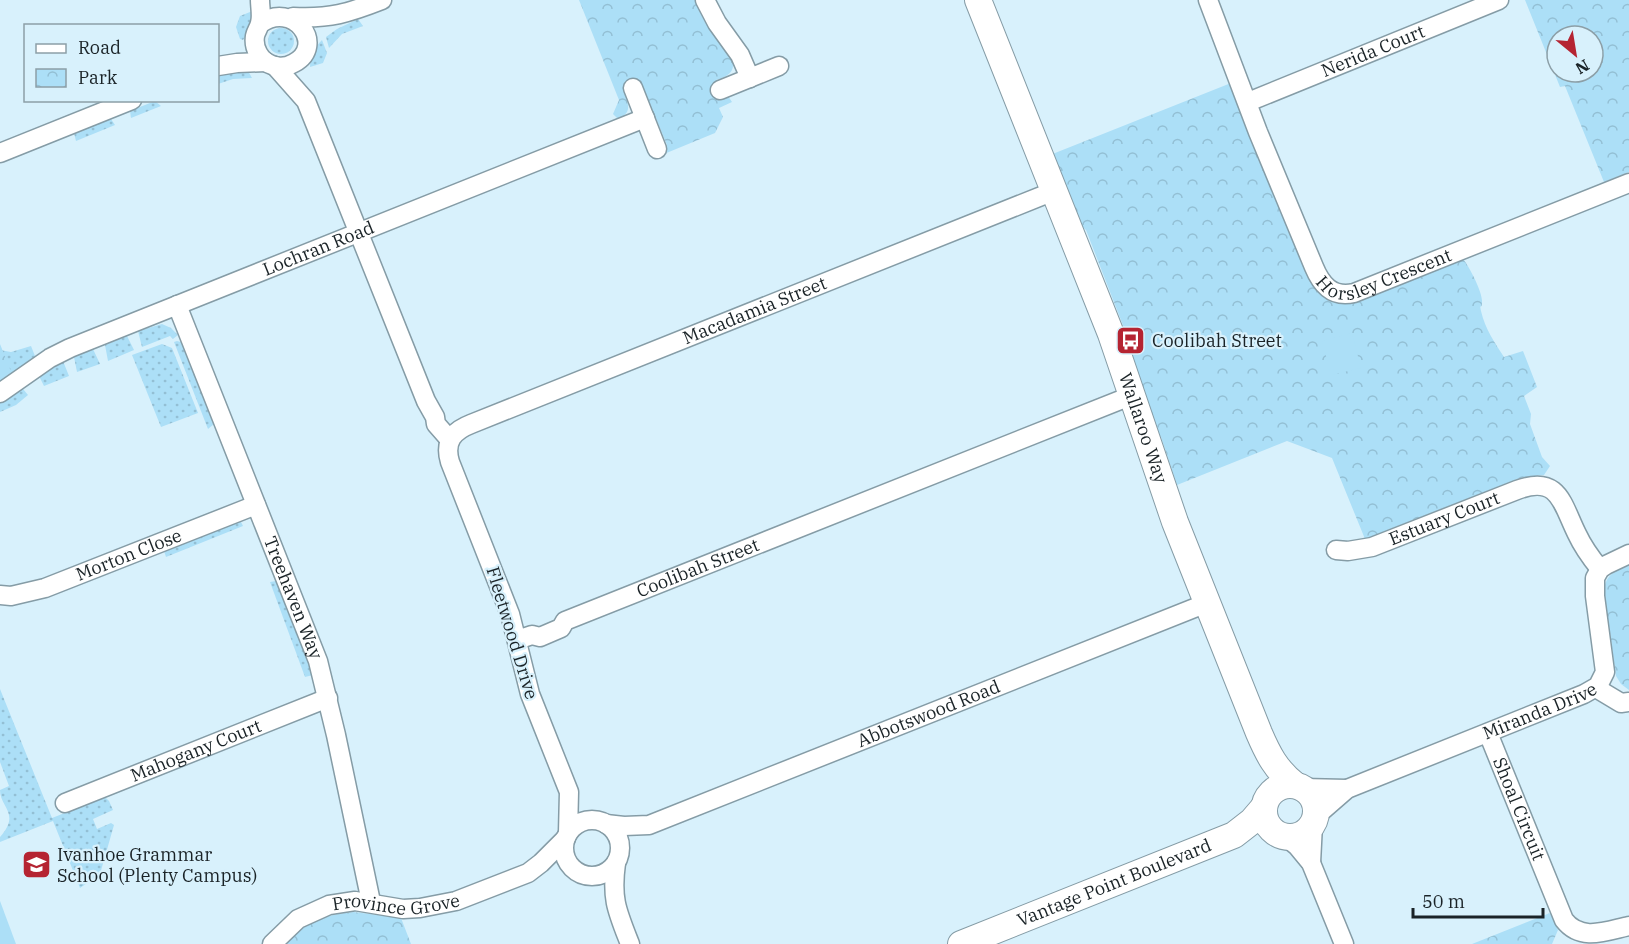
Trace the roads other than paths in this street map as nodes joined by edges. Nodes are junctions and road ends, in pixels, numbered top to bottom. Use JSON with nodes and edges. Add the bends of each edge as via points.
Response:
{"nodes":[{"id":1,"x":260,"y":0,"type":"edge"},
{"id":2,"x":273,"y":0,"type":"edge"},
{"id":3,"x":382,"y":0,"type":"edge"},
{"id":4,"x":705,"y":0,"type":"edge"},
{"id":5,"x":978,"y":0,"type":"edge"},
{"id":6,"x":1208,"y":0,"type":"edge"},
{"id":7,"x":1499,"y":0,"type":"edge"},
{"id":8,"x":348,"y":14,"type":"junction"},
{"id":9,"x":290,"y":16,"type":"junction"},
{"id":10,"x":258,"y":27,"type":"junction"},
{"id":11,"x":305,"y":51,"type":"junction"},
{"id":12,"x":270,"y":64,"type":"junction"},
{"id":13,"x":220,"y":66,"type":"edge"},
{"id":14,"x":779,"y":66,"type":"dead end"},
{"id":15,"x":750,"y":78,"type":"junction"},
{"id":16,"x":633,"y":88,"type":"dead end"},
{"id":17,"x":720,"y":90,"type":"dead end"},
{"id":18,"x":127,"y":102,"type":"edge"},
{"id":19,"x":306,"y":102,"type":"junction"},
{"id":20,"x":1248,"y":102,"type":"junction"},
{"id":21,"x":645,"y":118,"type":"junction"},
{"id":22,"x":657,"y":149,"type":"dead end"},
{"id":23,"x":0,"y":153,"type":"edge"},
{"id":24,"x":1629,"y":183,"type":"edge"},
{"id":25,"x":1054,"y":191,"type":"junction"},
{"id":26,"x":358,"y":233,"type":"junction"},
{"id":27,"x":177,"y":306,"type":"junction"},
{"id":28,"x":0,"y":393,"type":"edge"},
{"id":29,"x":1133,"y":395,"type":"junction"},
{"id":30,"x":453,"y":436,"type":"junction"},
{"id":31,"x":256,"y":505,"type":"junction"},
{"id":32,"x":1336,"y":550,"type":"dead end"},
{"id":33,"x":1629,"y":554,"type":"edge"},
{"id":34,"x":1600,"y":569,"type":"junction"},
{"id":35,"x":0,"y":595,"type":"edge"},
{"id":36,"x":1207,"y":603,"type":"junction"},
{"id":37,"x":524,"y":637,"type":"junction"},
{"id":38,"x":1599,"y":684,"type":"junction"},
{"id":39,"x":328,"y":698,"type":"junction"},
{"id":40,"x":1629,"y":700,"type":"edge"},
{"id":41,"x":1488,"y":733,"type":"junction"},
{"id":42,"x":1269,"y":757,"type":"junction"},
{"id":43,"x":1299,"y":787,"type":"junction"},
{"id":44,"x":1347,"y":789,"type":"junction"},
{"id":45,"x":569,"y":792,"type":"junction"},
{"id":46,"x":65,"y":802,"type":"dead end"},
{"id":47,"x":1266,"y":802,"type":"junction"},
{"id":48,"x":1314,"y":820,"type":"junction"},
{"id":49,"x":602,"y":822,"type":"junction"},
{"id":50,"x":649,"y":825,"type":"junction"},
{"id":51,"x":1234,"y":835,"type":"junction"},
{"id":52,"x":567,"y":836,"type":"junction"},
{"id":53,"x":1282,"y":836,"type":"junction"},
{"id":54,"x":617,"y":861,"type":"junction"},
{"id":55,"x":1311,"y":863,"type":"junction"},
{"id":56,"x":528,"y":873,"type":"junction"},
{"id":57,"x":580,"y":874,"type":"junction"},
{"id":58,"x":371,"y":902,"type":"junction"},
{"id":59,"x":615,"y":905,"type":"junction"},
{"id":60,"x":1629,"y":926,"type":"edge"},
{"id":61,"x":272,"y":944,"type":"edge"},
{"id":62,"x":630,"y":944,"type":"edge"},
{"id":63,"x":961,"y":944,"type":"edge"},
{"id":64,"x":1344,"y":944,"type":"edge"}],
"edges":[{"from":1,"to":10,"type":"street"},
{"from":2,"to":9,"type":"street"},
{"from":3,"to":8,"type":"street"},
{"from":4,"to":15,"type":"street"},
{"from":5,"to":25,"type":"street","name":"Wallaroo Way"},
{"from":6,"to":20,"type":"street","name":"Horsley Crescent"},
{"from":7,"to":20,"type":"street","name":"Nerida Court"},
{"from":8,"to":9,"type":"street"},
{"from":8,"to":11,"type":"street","via":[[321,33]]},
{"from":9,"to":10,"type":"street","via":[[272,16]]},
{"from":9,"to":11,"type":"street","via":[[304,27],[308,41]]},
{"from":10,"to":12,"type":"street","via":[[257,52]]},
{"from":10,"to":13,"type":"street","via":[[246,44]]},
{"from":11,"to":12,"type":"street","via":[[292,64]]},
{"from":11,"to":19,"type":"street","name":"Fleetwood Drive"},
{"from":12,"to":13,"type":"street"},
{"from":12,"to":19,"type":"street","name":"Fleetwood Drive","via":[[286,76]]},
{"from":14,"to":15,"type":"street"},
{"from":15,"to":17,"type":"street"},
{"from":16,"to":21,"type":"street"},
{"from":18,"to":23,"type":"street"},
{"from":19,"to":26,"type":"street","name":"Fleetwood Drive"},
{"from":20,"to":24,"type":"street","name":"Horsley Crescent","via":[[1318,276],[1325,286],[1341,294],[1354,293]]},
{"from":21,"to":22,"type":"street"},
{"from":21,"to":26,"type":"street","name":"Lochran Road"},
{"from":25,"to":29,"type":"street","name":"Wallaroo Way"},
{"from":25,"to":30,"type":"street","name":"Macadamia Street","via":[[471,424]]},
{"from":26,"to":27,"type":"street","name":"Lochran Road"},
{"from":26,"to":30,"type":"street","name":"Fleetwood Drive","via":[[436,424]]},
{"from":27,"to":28,"type":"street","name":"Lochran Road","via":[[59,353]]},
{"from":27,"to":31,"type":"street","name":"Treehaven Way"},
{"from":29,"to":36,"type":"street","name":"Wallaroo Way"},
{"from":29,"to":37,"type":"street","name":"Coolibah Street","via":[[565,621],[561,628],[540,637]]},
{"from":30,"to":37,"type":"street","name":"Fleetwood Drive","via":[[447,448],[450,462],[502,594]]},
{"from":31,"to":35,"type":"street","name":"Morton Close","via":[[45,588]]},
{"from":31,"to":39,"type":"street","name":"Treehaven Way","via":[[318,661]]},
{"from":32,"to":34,"type":"street","name":"Estuary Court","via":[[1372,547],[1535,485],[1551,488],[1561,498],[1578,537]]},
{"from":33,"to":34,"type":"street"},
{"from":34,"to":38,"type":"street","name":"Miranda Drive","via":[[1594,584],[1604,663]]},
{"from":36,"to":42,"type":"street","name":"Wallaroo Way"},
{"from":36,"to":50,"type":"street","name":"Abbotswood Road"},
{"from":37,"to":45,"type":"street","name":"Fleetwood Drive","via":[[530,694]]},
{"from":38,"to":40,"type":"street","via":[[1621,703]]},
{"from":38,"to":41,"type":"street","name":"Miranda Drive"},
{"from":39,"to":46,"type":"street","name":"Mahogany Court"},
{"from":39,"to":58,"type":"street","name":"Treehaven Way"},
{"from":41,"to":44,"type":"street","name":"Miranda Drive"},
{"from":41,"to":60,"type":"street","name":"Shoal Circuit","via":[[1564,920],[1573,930],[1586,934]]},
{"from":42,"to":43,"type":"street","name":"Wallaroo Way"},
{"from":42,"to":47,"type":"street","name":"Wallaroo Way"},
{"from":43,"to":44,"type":"street","name":"Miranda Drive"},
{"from":43,"to":47,"type":"street","via":[[1280,787]]},
{"from":43,"to":48,"type":"street","via":[[1314,800]]},
{"from":44,"to":48,"type":"street","name":"Miranda Drive"},
{"from":45,"to":49,"type":"street","name":"Fleetwood Drive"},
{"from":45,"to":52,"type":"street","name":"Fleetwood Drive"},
{"from":47,"to":51,"type":"street","name":"Vantage Point Boulevard","via":[[1252,821]]},
{"from":47,"to":53,"type":"street","via":[[1267,823]]},
{"from":48,"to":53,"type":"street","via":[[1301,835]]},
{"from":48,"to":55,"type":"street"},
{"from":49,"to":50,"type":"street","name":"Abbotswood Road"},
{"from":49,"to":52,"type":"street","via":[[581,822]]},
{"from":49,"to":54,"type":"street","via":[[618,836]]},
{"from":50,"to":54,"type":"street","name":"Abbotswood Road"},
{"from":51,"to":53,"type":"street","name":"Vantage Point Boulevard"},
{"from":51,"to":63,"type":"street","name":"Vantage Point Boulevard"},
{"from":52,"to":56,"type":"street","name":"Province Grove"},
{"from":52,"to":57,"type":"street","via":[[565,857]]},
{"from":53,"to":55,"type":"street"},
{"from":54,"to":57,"type":"street","via":[[603,874]]},
{"from":54,"to":59,"type":"street"},
{"from":55,"to":64,"type":"street"},
{"from":56,"to":57,"type":"street","name":"Province Grove"},
{"from":56,"to":58,"type":"street","name":"Province Grove","via":[[439,905],[404,909]]},
{"from":57,"to":59,"type":"street"},
{"from":58,"to":61,"type":"street","name":"Province Grove","via":[[342,902],[319,908],[293,923]]},
{"from":59,"to":62,"type":"street"}]}
